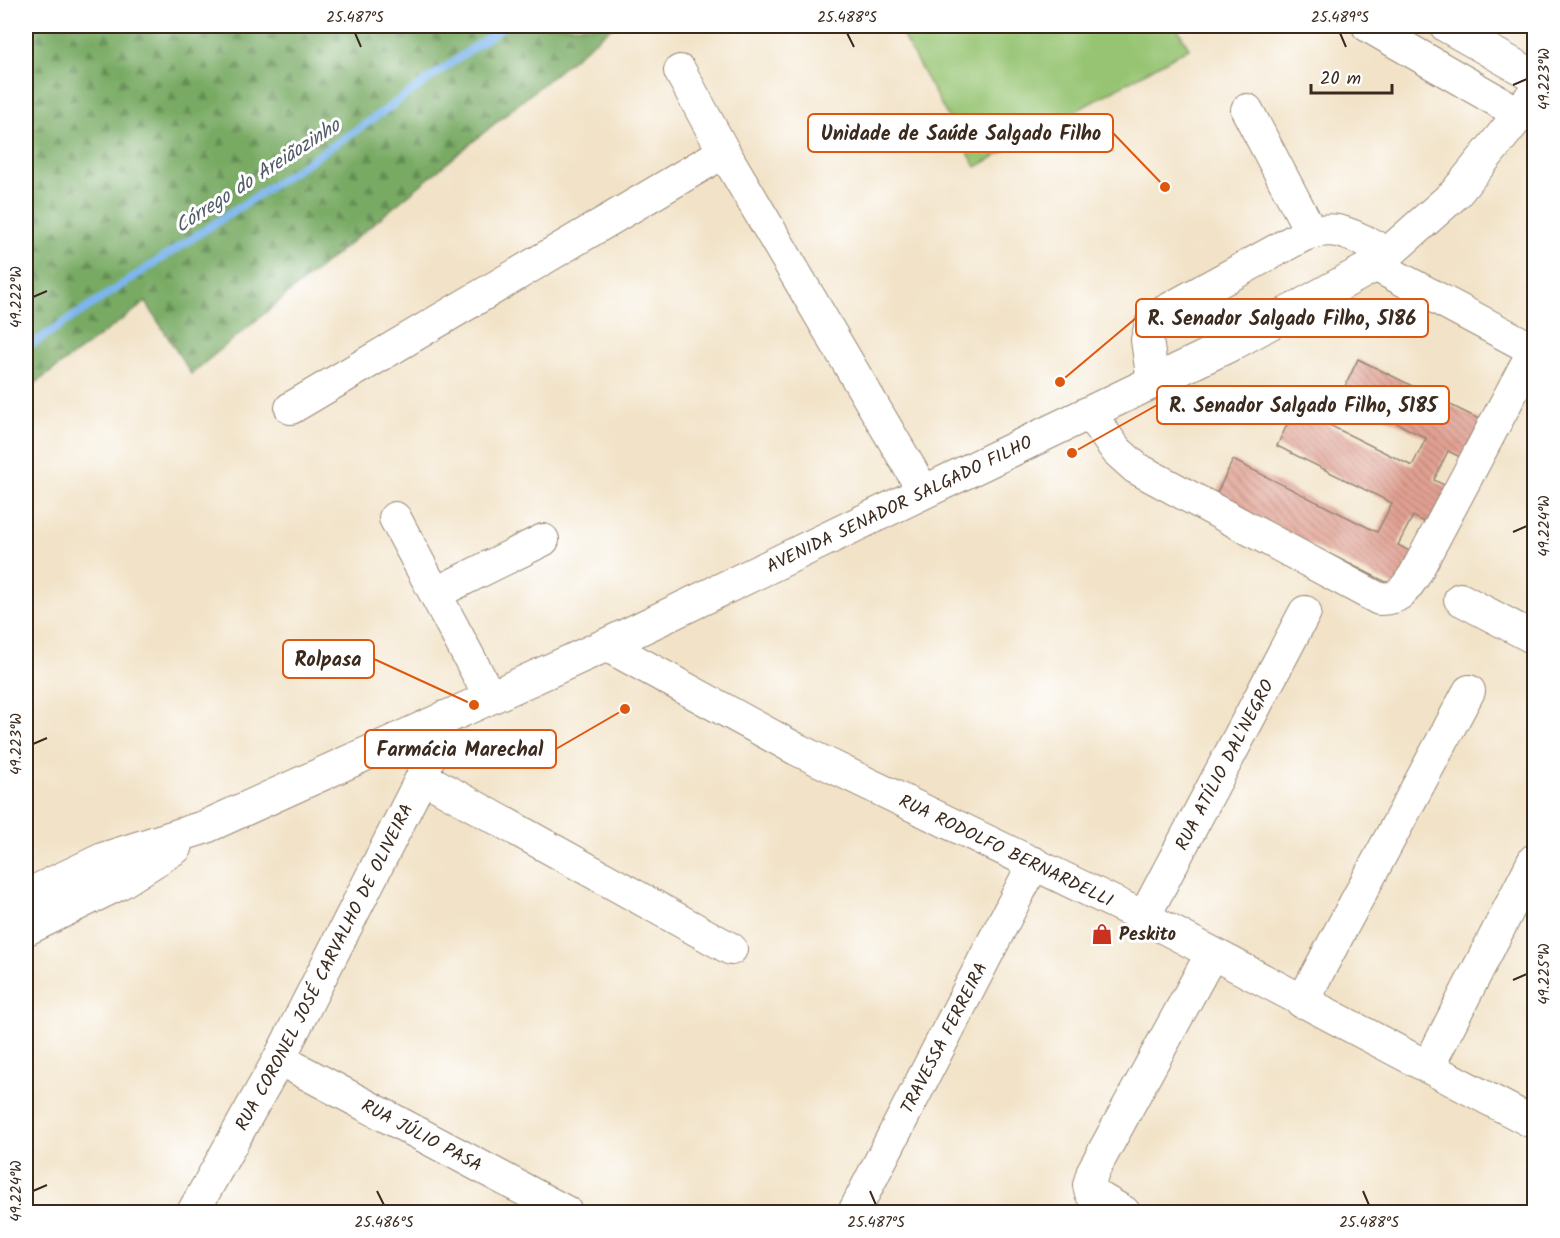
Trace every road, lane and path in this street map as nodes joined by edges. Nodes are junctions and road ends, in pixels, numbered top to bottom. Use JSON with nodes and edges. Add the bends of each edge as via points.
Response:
{"nodes":[{"id":1,"x":1368,"y":26,"type":"edge"},
{"id":2,"x":1461,"y":29,"type":"edge"},
{"id":3,"x":680,"y":71,"type":"dead end"},
{"id":4,"x":1534,"y":76,"type":"edge"},
{"id":5,"x":1527,"y":104,"type":"edge"},
{"id":6,"x":1247,"y":110,"type":"dead end"},
{"id":7,"x":724,"y":152,"type":"junction"},
{"id":8,"x":1311,"y":232,"type":"junction"},
{"id":9,"x":1382,"y":259,"type":"junction"},
{"id":10,"x":1534,"y":350,"type":"edge"},
{"id":11,"x":1153,"y":382,"type":"junction"},
{"id":12,"x":291,"y":408,"type":"dead end"},
{"id":13,"x":1089,"y":413,"type":"junction"},
{"id":14,"x":924,"y":492,"type":"junction"},
{"id":15,"x":395,"y":518,"type":"dead end"},
{"id":16,"x":543,"y":540,"type":"dead end"},
{"id":17,"x":436,"y":593,"type":"junction"},
{"id":18,"x":1460,"y":600,"type":"dead end"},
{"id":19,"x":1305,"y":612,"type":"dead end"},
{"id":20,"x":1534,"y":638,"type":"edge"},
{"id":21,"x":606,"y":645,"type":"junction"},
{"id":22,"x":1469,"y":691,"type":"dead end"},
{"id":23,"x":490,"y":697,"type":"junction"},
{"id":24,"x":444,"y":717,"type":"junction"},
{"id":25,"x":422,"y":777,"type":"junction"},
{"id":26,"x":205,"y":827,"type":"junction"},
{"id":27,"x":1534,"y":860,"type":"edge"},
{"id":28,"x":1034,"y":862,"type":"junction"},
{"id":29,"x":26,"y":896,"type":"edge"},
{"id":30,"x":1144,"y":916,"type":"junction"},
{"id":31,"x":26,"y":929,"type":"edge"},
{"id":32,"x":730,"y":949,"type":"dead end"},
{"id":33,"x":1212,"y":952,"type":"junction"},
{"id":34,"x":1302,"y":1002,"type":"junction"},
{"id":35,"x":279,"y":1059,"type":"junction"},
{"id":36,"x":1428,"y":1067,"type":"junction"},
{"id":37,"x":1534,"y":1123,"type":"edge"},
{"id":38,"x":193,"y":1212,"type":"edge"},
{"id":39,"x":566,"y":1212,"type":"edge"},
{"id":40,"x":854,"y":1212,"type":"edge"},
{"id":41,"x":1124,"y":1212,"type":"edge"}],
"edges":[{"from":1,"to":5,"type":"street"},
{"from":2,"to":4,"type":"street"},
{"from":3,"to":7,"type":"street"},
{"from":5,"to":9,"type":"main road","name":"AVENIDA SENADOR SALGADO FILHO","via":[[1456,194]]},
{"from":6,"to":8,"type":"street"},
{"from":7,"to":12,"type":"street"},
{"from":7,"to":14,"type":"street"},
{"from":8,"to":9,"type":"street","via":[[1342,231]]},
{"from":8,"to":11,"type":"street","via":[[1156,319],[1147,340]]},
{"from":9,"to":10,"type":"street"},
{"from":9,"to":11,"type":"main road","name":"AVENIDA SENADOR SALGADO FILHO","via":[[1232,344]]},
{"from":10,"to":13,"type":"street","via":[[1414,576],[1393,599],[1379,599],[1136,468]]},
{"from":11,"to":13,"type":"main road","name":"AVENIDA SENADOR SALGADO FILHO"},
{"from":13,"to":14,"type":"main road","name":"AVENIDA SENADOR SALGADO FILHO"},
{"from":14,"to":21,"type":"main road","name":"AVENIDA SENADOR SALGADO FILHO"},
{"from":15,"to":17,"type":"street"},
{"from":16,"to":17,"type":"street"},
{"from":17,"to":23,"type":"street"},
{"from":18,"to":20,"type":"street"},
{"from":19,"to":30,"type":"street","name":"RUA ATÍLIO DAL'NEGRO"},
{"from":21,"to":23,"type":"main road","name":"AVENIDA SENADOR SALGADO FILHO"},
{"from":21,"to":28,"type":"street","name":"RUA RODOLFO BERNARDELLI","via":[[796,749]]},
{"from":22,"to":34,"type":"street"},
{"from":23,"to":24,"type":"main road","name":"AVENIDA SENADOR SALGADO FILHO"},
{"from":24,"to":25,"type":"street","name":"RUA CORONEL JOSÉ CARVALHO DE OLIVEIRA"},
{"from":24,"to":26,"type":"main road","name":"AVENIDA SENADOR SALGADO FILHO"},
{"from":25,"to":32,"type":"street"},
{"from":25,"to":35,"type":"street","name":"RUA CORONEL JOSÉ CARVALHO DE OLIVEIRA"},
{"from":26,"to":29,"type":"main road","name":"AVENIDA SENADOR SALGADO FILHO","via":[[104,859]]},
{"from":26,"to":31,"type":"main road","name":"AVENIDA SENADOR SALGADO FILHO","via":[[116,885]]},
{"from":27,"to":36,"type":"street"},
{"from":28,"to":30,"type":"street","name":"RUA RODOLFO BERNARDELLI"},
{"from":28,"to":40,"type":"street","name":"TRAVESSA FERREIRA"},
{"from":30,"to":33,"type":"street","name":"RUA RODOLFO BERNARDELLI"},
{"from":33,"to":34,"type":"street","name":"RUA RODOLFO BERNARDELLI"},
{"from":33,"to":41,"type":"street","via":[[1093,1171],[1091,1193]]},
{"from":34,"to":36,"type":"street","name":"RUA RODOLFO BERNARDELLI"},
{"from":35,"to":38,"type":"street","name":"RUA CORONEL JOSÉ CARVALHO DE OLIVEIRA"},
{"from":35,"to":39,"type":"street","name":"RUA JÚLIO PASA"},
{"from":36,"to":37,"type":"street","name":"RUA RODOLFO BERNARDELLI"}]}
